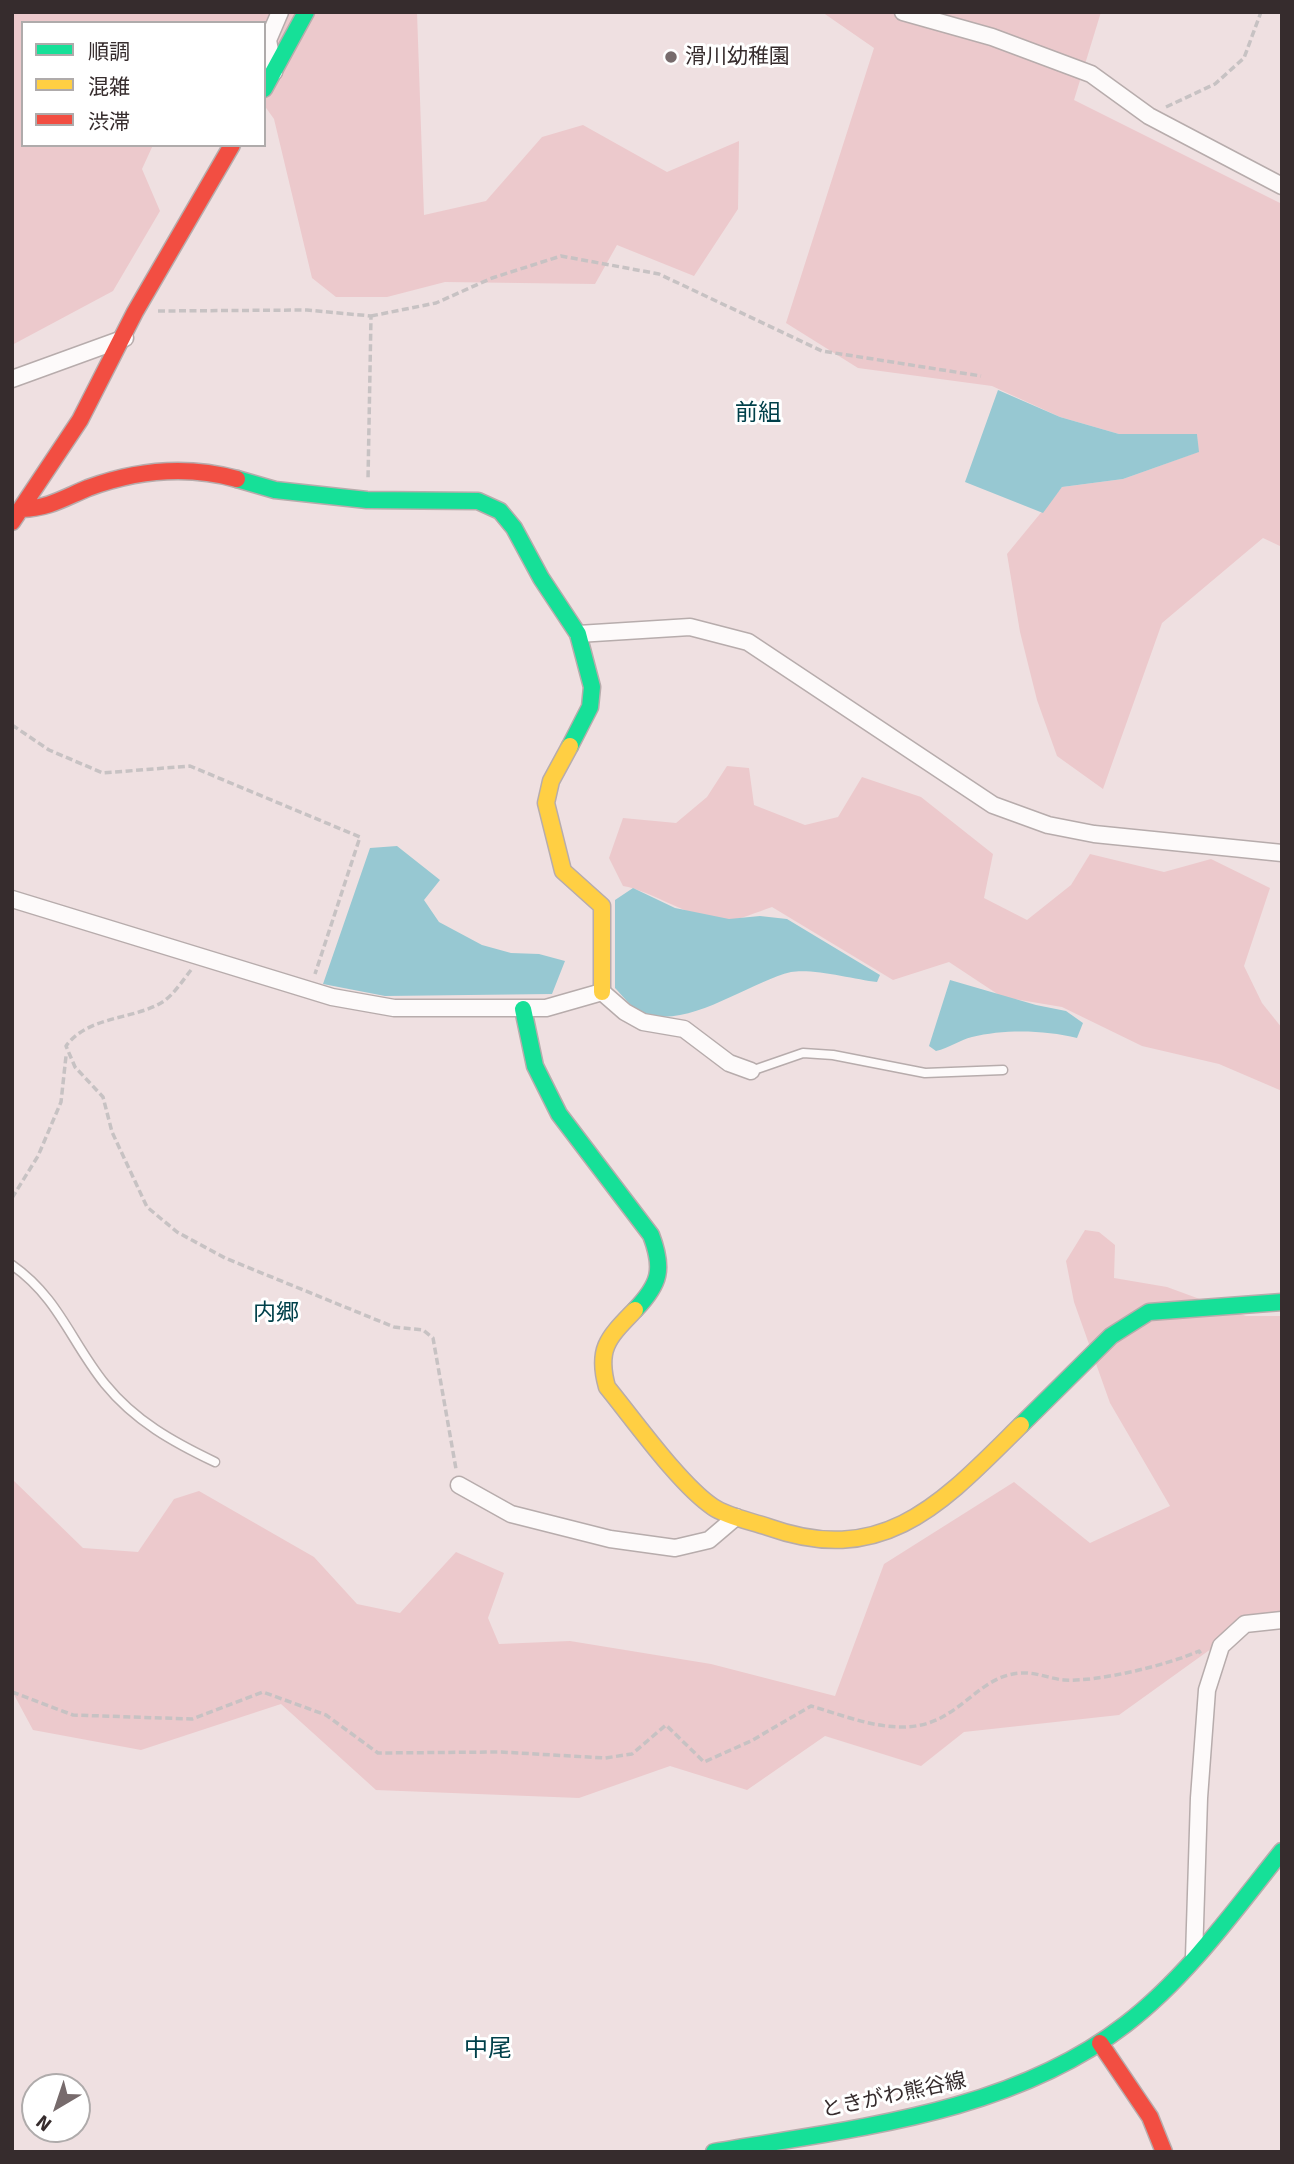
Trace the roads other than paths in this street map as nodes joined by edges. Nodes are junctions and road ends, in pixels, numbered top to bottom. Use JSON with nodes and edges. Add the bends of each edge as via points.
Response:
{"nodes":[{"id":1,"x":280,"y":12,"type":"edge"},
{"id":2,"x":306,"y":12,"type":"edge"},
{"id":3,"x":903,"y":12,"type":"edge"},
{"id":4,"x":274,"y":72,"type":"junction"},
{"id":5,"x":266,"y":86,"type":"edge"},
{"id":6,"x":231,"y":147,"type":"edge"},
{"id":7,"x":1282,"y":186,"type":"edge"},
{"id":8,"x":125,"y":338,"type":"junction"},
{"id":9,"x":12,"y":379,"type":"edge"},
{"id":10,"x":22,"y":509,"type":"junction"},
{"id":11,"x":12,"y":523,"type":"edge"},
{"id":12,"x":578,"y":634,"type":"junction"},
{"id":13,"x":1282,"y":853,"type":"edge"},
{"id":14,"x":12,"y":899,"type":"edge"},
{"id":15,"x":602,"y":992,"type":"junction"},
{"id":16,"x":523,"y":1009,"type":"junction"},
{"id":17,"x":1003,"y":1070,"type":"dead end"},
{"id":18,"x":751,"y":1071,"type":"joint"},
{"id":19,"x":12,"y":1265,"type":"edge"},
{"id":20,"x":1282,"y":1302,"type":"edge"},
{"id":21,"x":215,"y":1462,"type":"dead end"},
{"id":22,"x":459,"y":1485,"type":"road end"},
{"id":23,"x":736,"y":1517,"type":"junction"},
{"id":24,"x":1282,"y":1620,"type":"edge"},
{"id":25,"x":1282,"y":1851,"type":"edge"},
{"id":26,"x":1194,"y":1957,"type":"junction"},
{"id":27,"x":1100,"y":2043,"type":"junction"},
{"id":28,"x":750,"y":2149,"type":"edge"},
{"id":29,"x":714,"y":2152,"type":"edge"},
{"id":30,"x":1164,"y":2152,"type":"edge"}],
"edges":[{"from":1,"to":4,"type":"street","via":[[268,40]]},
{"from":2,"to":4,"type":"street"},
{"from":3,"to":7,"type":"street","via":[[992,37],[1091,74],[1149,116]]},
{"from":4,"to":5,"type":"street"},
{"from":6,"to":8,"type":"street","via":[[135,312]]},
{"from":8,"to":9,"type":"street"},
{"from":8,"to":10,"type":"street"},
{"from":10,"to":11,"type":"street"},
{"from":10,"to":12,"type":"street","via":[[44,508],[137,474],[181,468],[275,490],[368,500],[478,501],[500,511],[514,528]]},
{"from":12,"to":13,"type":"street","via":[[690,626],[748,642],[993,805],[1048,825],[1094,834]]},
{"from":12,"to":15,"type":"street","via":[[592,687],[590,707],[551,781],[546,803],[563,871],[602,906]]},
{"from":14,"to":16,"type":"street","via":[[332,997],[394,1007]]},
{"from":15,"to":16,"type":"street","via":[[546,1008]]},
{"from":15,"to":18,"type":"street","via":[[625,1012],[684,1030],[729,1063]]},
{"from":16,"to":23,"type":"street","via":[[535,1066],[559,1114],[651,1235],[658,1255],[660,1270],[653,1286],[599,1357],[607,1387],[691,1488],[714,1508]]},
{"from":17,"to":18,"type":"lane","via":[[925,1073],[803,1053]]},
{"from":19,"to":21,"type":"lane","via":[[48,1295],[104,1382],[127,1408],[174,1442]]},
{"from":20,"to":23,"type":"street","via":[[1149,1312],[1111,1336],[952,1493],[889,1531],[850,1541],[818,1540]]},
{"from":22,"to":23,"type":"street","via":[[511,1514],[610,1539],[675,1548],[709,1540]]},
{"from":24,"to":26,"type":"street","via":[[1245,1624],[1221,1646],[1208,1690]]},
{"from":25,"to":26,"type":"street","name":"ときがわ熊谷線"},
{"from":26,"to":27,"type":"street","name":"ときがわ熊谷線"},
{"from":27,"to":28,"type":"street","name":"ときがわ熊谷線","via":[[1027,2081],[939,2111]]},
{"from":27,"to":30,"type":"street","via":[[1150,2117]]},
{"from":28,"to":29,"type":"street","name":"ときがわ熊谷線"}]}
